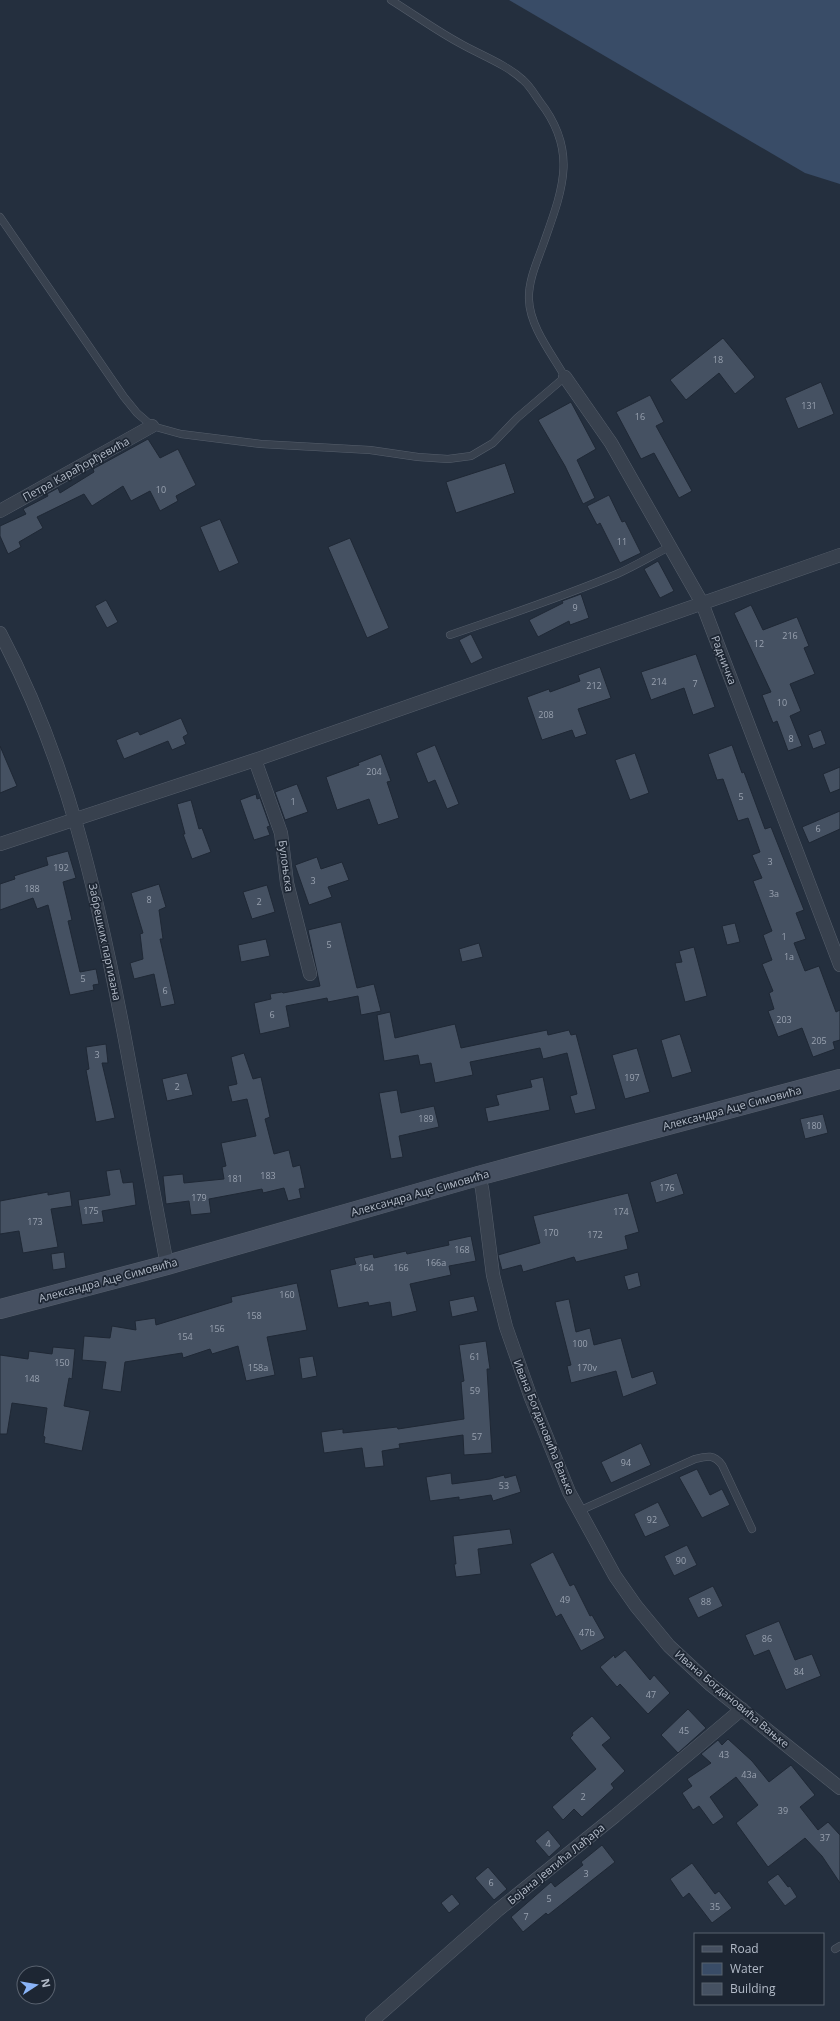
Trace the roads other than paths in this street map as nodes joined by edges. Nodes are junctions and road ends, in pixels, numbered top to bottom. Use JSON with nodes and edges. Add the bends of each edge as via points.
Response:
{"nodes":[{"id":1,"x":391,"y":0,"type":"edge"},
{"id":2,"x":0,"y":217,"type":"edge"},
{"id":3,"x":564,"y":377,"type":"junction"},
{"id":4,"x":152,"y":426,"type":"junction"},
{"id":5,"x":0,"y":511,"type":"edge"},
{"id":6,"x":671,"y":546,"type":"junction"},
{"id":7,"x":840,"y":555,"type":"edge"},
{"id":8,"x":702,"y":603,"type":"junction"},
{"id":9,"x":0,"y":633,"type":"edge"},
{"id":10,"x":450,"y":634,"type":"dead end"},
{"id":11,"x":255,"y":760,"type":"junction"},
{"id":12,"x":75,"y":819,"type":"junction"},
{"id":13,"x":0,"y":844,"type":"edge"},
{"id":14,"x":840,"y":965,"type":"edge"},
{"id":15,"x":310,"y":974,"type":"dead end"},
{"id":16,"x":840,"y":1079,"type":"edge"},
{"id":17,"x":478,"y":1176,"type":"junction"},
{"id":18,"x":167,"y":1264,"type":"junction"},
{"id":19,"x":0,"y":1309,"type":"edge"},
{"id":20,"x":579,"y":1511,"type":"junction"},
{"id":21,"x":752,"y":1530,"type":"dead end"},
{"id":22,"x":742,"y":1709,"type":"junction"},
{"id":23,"x":840,"y":1788,"type":"edge"},
{"id":24,"x":372,"y":2021,"type":"edge"}],
"edges":[{"from":1,"to":3,"type":"lane","via":[[523,80],[547,111],[557,130],[564,151],[563,178],[531,280],[529,300],[534,324]]},
{"from":2,"to":4,"type":"lane","via":[[124,397]]},
{"from":3,"to":4,"type":"lane","via":[[493,442],[470,456],[448,459],[370,450],[262,444],[181,434]]},
{"from":3,"to":6,"type":"street","name":"Радничка","via":[[611,443]]},
{"from":4,"to":5,"type":"street","name":"Петра Карађорђевића"},
{"from":6,"to":8,"type":"street","name":"Радничка"},
{"from":6,"to":10,"type":"lane","via":[[585,587],[517,613]]},
{"from":7,"to":8,"type":"street"},
{"from":8,"to":11,"type":"street"},
{"from":8,"to":14,"type":"street","name":"Радничка"},
{"from":9,"to":12,"type":"street","name":"Забрешких партизана","via":[[48,737]]},
{"from":11,"to":12,"type":"street"},
{"from":11,"to":15,"type":"street","name":"Булоњска","via":[[281,833],[286,883]]},
{"from":12,"to":13,"type":"street"},
{"from":12,"to":18,"type":"street","name":"Забрешких партизана","via":[[94,887],[110,963]]},
{"from":16,"to":17,"type":"street","name":"Александра Аце Симовића"},
{"from":17,"to":18,"type":"street","name":"Александра Аце Симовића"},
{"from":17,"to":20,"type":"street","name":"Ивана Богдановића Вањке","via":[[482,1188],[493,1275],[506,1327],[550,1448]]},
{"from":18,"to":19,"type":"street","name":"Александра Аце Симовића"},
{"from":20,"to":21,"type":"lane","via":[[695,1459],[708,1456],[717,1458],[722,1465]]},
{"from":20,"to":22,"type":"street","name":"Ивана Богдановића Вањке","via":[[615,1576],[654,1629],[711,1685]]},
{"from":22,"to":23,"type":"street","name":"Ивана Богдановића Вањке"},
{"from":22,"to":24,"type":"street","name":"Бојана Јевтића Лађара","via":[[498,1910]]}]}
